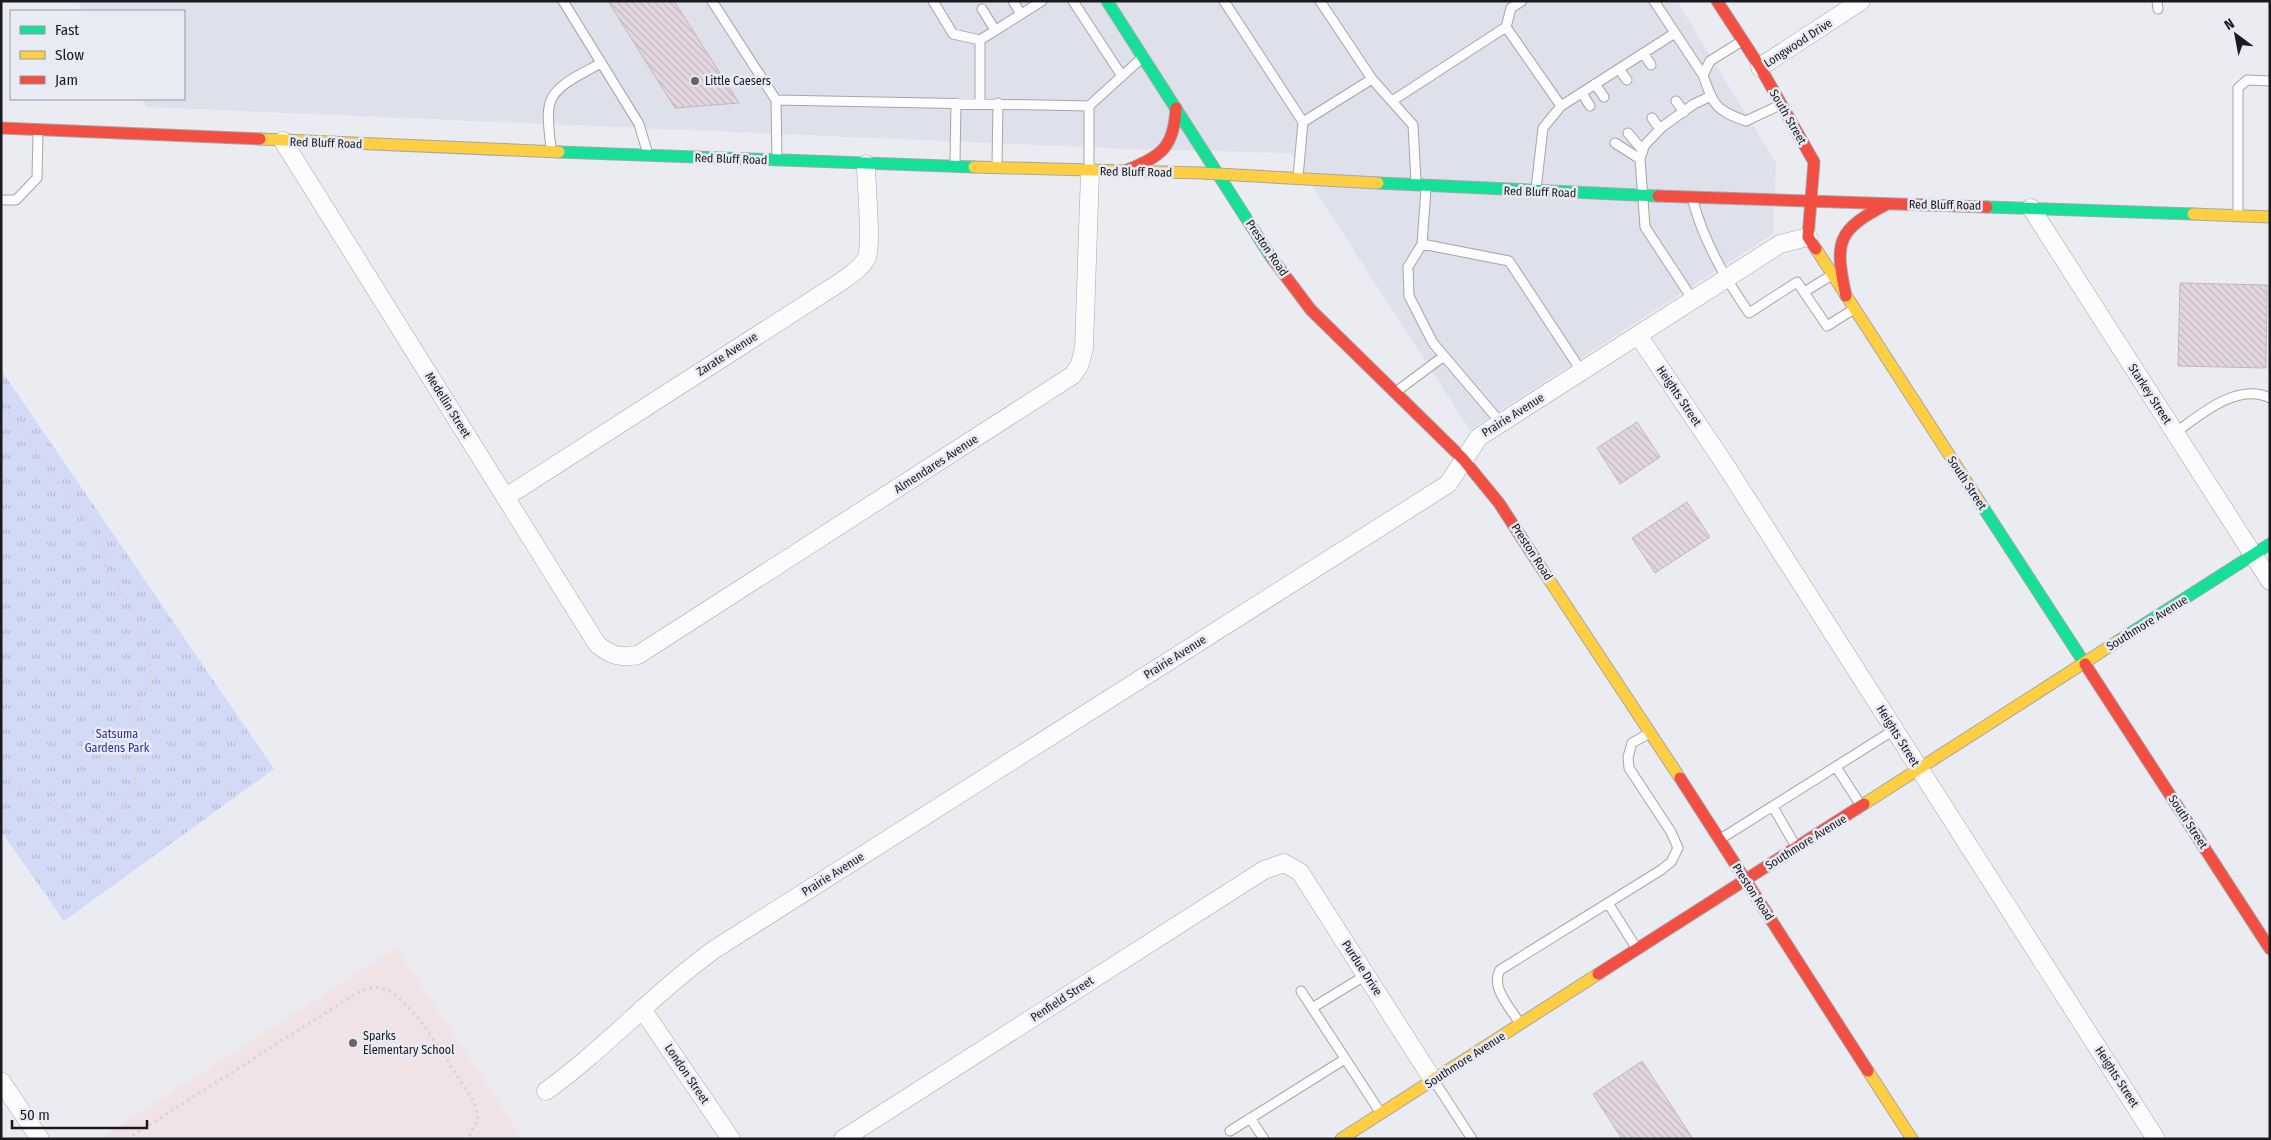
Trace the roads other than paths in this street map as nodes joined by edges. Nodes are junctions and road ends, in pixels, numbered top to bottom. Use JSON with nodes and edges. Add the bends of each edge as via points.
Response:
{"nodes":[{"id":1,"x":563,"y":1,"type":"edge"},
{"id":2,"x":712,"y":1,"type":"edge"},
{"id":3,"x":933,"y":1,"type":"edge"},
{"id":4,"x":1012,"y":1,"type":"edge"},
{"id":5,"x":1042,"y":1,"type":"edge"},
{"id":6,"x":1073,"y":1,"type":"edge"},
{"id":7,"x":1107,"y":1,"type":"edge"},
{"id":8,"x":1224,"y":1,"type":"edge"},
{"id":9,"x":1320,"y":1,"type":"edge"},
{"id":10,"x":1522,"y":1,"type":"edge"},
{"id":11,"x":1654,"y":1,"type":"edge"},
{"id":12,"x":1717,"y":1,"type":"edge"},
{"id":13,"x":1861,"y":1,"type":"edge"},
{"id":14,"x":982,"y":9,"type":"dead end"},
{"id":15,"x":1021,"y":14,"type":"junction"},
{"id":16,"x":1506,"y":27,"type":"junction"},
{"id":17,"x":996,"y":30,"type":"junction"},
{"id":18,"x":1675,"y":33,"type":"junction"},
{"id":19,"x":980,"y":40,"type":"junction"},
{"id":20,"x":1742,"y":41,"type":"junction"},
{"id":21,"x":1643,"y":53,"type":"junction"},
{"id":22,"x":1143,"y":57,"type":"junction"},
{"id":23,"x":601,"y":62,"type":"junction"},
{"id":24,"x":1651,"y":65,"type":"dead end"},
{"id":25,"x":1760,"y":68,"type":"junction"},
{"id":26,"x":1619,"y":69,"type":"junction"},
{"id":27,"x":1703,"y":75,"type":"junction"},
{"id":28,"x":1122,"y":76,"type":"junction"},
{"id":29,"x":1372,"y":79,"type":"junction"},
{"id":30,"x":1627,"y":80,"type":"dead end"},
{"id":31,"x":2270,"y":81,"type":"edge"},
{"id":32,"x":1595,"y":84,"type":"junction"},
{"id":33,"x":1582,"y":93,"type":"junction"},
{"id":34,"x":1710,"y":96,"type":"junction"},
{"id":35,"x":1604,"y":97,"type":"dead end"},
{"id":36,"x":776,"y":100,"type":"junction"},
{"id":37,"x":1392,"y":101,"type":"junction"},
{"id":38,"x":1676,"y":101,"type":"dead end"},
{"id":39,"x":956,"y":103,"type":"junction"},
{"id":40,"x":980,"y":103,"type":"junction"},
{"id":41,"x":998,"y":103,"type":"junction"},
{"id":42,"x":1781,"y":105,"type":"junction"},
{"id":43,"x":1089,"y":106,"type":"junction"},
{"id":44,"x":1561,"y":106,"type":"junction"},
{"id":45,"x":1590,"y":106,"type":"dead end"},
{"id":46,"x":1176,"y":108,"type":"junction"},
{"id":47,"x":1684,"y":112,"type":"junction"},
{"id":48,"x":1652,"y":118,"type":"dead end"},
{"id":49,"x":1304,"y":122,"type":"junction"},
{"id":50,"x":2,"y":127,"type":"edge"},
{"id":51,"x":1660,"y":129,"type":"junction"},
{"id":52,"x":38,"y":130,"type":"junction"},
{"id":53,"x":1628,"y":133,"type":"dead end"},
{"id":54,"x":283,"y":141,"type":"junction"},
{"id":55,"x":1615,"y":143,"type":"dead end"},
{"id":56,"x":551,"y":152,"type":"junction"},
{"id":57,"x":1641,"y":155,"type":"junction"},
{"id":58,"x":649,"y":156,"type":"junction"},
{"id":59,"x":777,"y":161,"type":"junction"},
{"id":60,"x":866,"y":164,"type":"junction"},
{"id":61,"x":955,"y":168,"type":"junction"},
{"id":62,"x":997,"y":169,"type":"junction"},
{"id":63,"x":1090,"y":172,"type":"junction"},
{"id":64,"x":1122,"y":172,"type":"junction"},
{"id":65,"x":1220,"y":174,"type":"junction"},
{"id":66,"x":1298,"y":179,"type":"junction"},
{"id":67,"x":1421,"y":186,"type":"junction"},
{"id":68,"x":1536,"y":192,"type":"junction"},
{"id":69,"x":1642,"y":196,"type":"junction"},
{"id":70,"x":1693,"y":198,"type":"junction"},
{"id":71,"x":1,"y":200,"type":"edge"},
{"id":72,"x":1810,"y":202,"type":"junction"},
{"id":73,"x":1887,"y":204,"type":"junction"},
{"id":74,"x":2031,"y":208,"type":"junction"},
{"id":75,"x":2238,"y":215,"type":"junction"},
{"id":76,"x":2270,"y":217,"type":"edge"},
{"id":77,"x":1808,"y":237,"type":"junction"},
{"id":78,"x":1422,"y":244,"type":"junction"},
{"id":79,"x":1832,"y":275,"type":"junction"},
{"id":80,"x":1726,"y":279,"type":"junction"},
{"id":81,"x":1804,"y":292,"type":"junction"},
{"id":82,"x":1846,"y":296,"type":"junction"},
{"id":83,"x":1693,"y":300,"type":"junction"},
{"id":84,"x":1854,"y":309,"type":"junction"},
{"id":85,"x":1638,"y":335,"type":"junction"},
{"id":86,"x":1444,"y":356,"type":"junction"},
{"id":87,"x":1582,"y":372,"type":"junction"},
{"id":88,"x":1394,"y":393,"type":"junction"},
{"id":89,"x":2270,"y":398,"type":"edge"},
{"id":90,"x":1501,"y":423,"type":"junction"},
{"id":91,"x":2175,"y":434,"type":"junction"},
{"id":92,"x":1463,"y":459,"type":"junction"},
{"id":93,"x":506,"y":497,"type":"junction"},
{"id":94,"x":2270,"y":544,"type":"edge"},
{"id":95,"x":2254,"y":555,"type":"junction"},
{"id":96,"x":2270,"y":581,"type":"edge"},
{"id":97,"x":622,"y":658,"type":"joint"},
{"id":98,"x":2084,"y":663,"type":"junction"},
{"id":99,"x":1894,"y":730,"type":"junction"},
{"id":100,"x":1650,"y":733,"type":"junction"},
{"id":101,"x":1836,"y":767,"type":"junction"},
{"id":102,"x":1919,"y":769,"type":"junction"},
{"id":103,"x":1861,"y":806,"type":"junction"},
{"id":104,"x":1772,"y":807,"type":"junction"},
{"id":105,"x":1720,"y":840,"type":"junction"},
{"id":106,"x":1797,"y":847,"type":"junction"},
{"id":107,"x":1284,"y":863,"type":"joint"},
{"id":108,"x":1745,"y":880,"type":"junction"},
{"id":109,"x":1608,"y":903,"type":"junction"},
{"id":110,"x":1637,"y":949,"type":"junction"},
{"id":111,"x":2270,"y":949,"type":"edge"},
{"id":112,"x":1366,"y":975,"type":"junction"},
{"id":113,"x":1301,"y":991,"type":"dead end"},
{"id":114,"x":1312,"y":1008,"type":"junction"},
{"id":115,"x":642,"y":1009,"type":"junction"},
{"id":116,"x":1520,"y":1024,"type":"junction"},
{"id":117,"x":1345,"y":1059,"type":"junction"},
{"id":118,"x":1433,"y":1080,"type":"junction"},
{"id":119,"x":1,"y":1081,"type":"edge"},
{"id":120,"x":546,"y":1091,"type":"dead end"},
{"id":121,"x":1381,"y":1113,"type":"junction"},
{"id":122,"x":1250,"y":1118,"type":"junction"},
{"id":123,"x":1230,"y":1131,"type":"dead end"},
{"id":124,"x":40,"y":1139,"type":"edge"},
{"id":125,"x":731,"y":1139,"type":"edge"},
{"id":126,"x":843,"y":1139,"type":"edge"},
{"id":127,"x":1264,"y":1139,"type":"edge"},
{"id":128,"x":1341,"y":1139,"type":"edge"},
{"id":129,"x":1472,"y":1139,"type":"edge"},
{"id":130,"x":1912,"y":1139,"type":"edge"},
{"id":131,"x":2156,"y":1139,"type":"edge"}],
"edges":[{"from":1,"to":23,"type":"lane"},
{"from":2,"to":36,"type":"lane"},
{"from":3,"to":19,"type":"lane","via":[[953,34]]},
{"from":4,"to":15,"type":"lane"},
{"from":5,"to":15,"type":"lane"},
{"from":6,"to":28,"type":"lane"},
{"from":7,"to":22,"type":"main road","name":"Preston Road"},
{"from":8,"to":49,"type":"lane"},
{"from":9,"to":29,"type":"lane"},
{"from":10,"to":16,"type":"lane","via":[[1511,8]]},
{"from":11,"to":18,"type":"lane"},
{"from":12,"to":20,"type":"main road","name":"South Street"},
{"from":13,"to":25,"type":"street","name":"Longwood Drive"},
{"from":14,"to":17,"type":"lane"},
{"from":15,"to":17,"type":"lane"},
{"from":16,"to":37,"type":"lane"},
{"from":16,"to":44,"type":"lane"},
{"from":17,"to":19,"type":"lane"},
{"from":18,"to":21,"type":"lane"},
{"from":18,"to":27,"type":"lane"},
{"from":19,"to":40,"type":"lane"},
{"from":20,"to":25,"type":"main road","name":"South Street"},
{"from":20,"to":27,"type":"lane","via":[[1710,61]]},
{"from":21,"to":24,"type":"lane"},
{"from":21,"to":26,"type":"lane"},
{"from":22,"to":28,"type":"lane"},
{"from":22,"to":46,"type":"main road","name":"Preston Road"},
{"from":23,"to":56,"type":"lane","via":[[562,87],[553,97],[550,104]]},
{"from":23,"to":58,"type":"lane","via":[[639,124]]},
{"from":25,"to":42,"type":"main road","name":"South Street"},
{"from":26,"to":30,"type":"lane"},
{"from":26,"to":32,"type":"lane"},
{"from":27,"to":34,"type":"lane"},
{"from":28,"to":43,"type":"lane"},
{"from":29,"to":37,"type":"lane"},
{"from":29,"to":49,"type":"lane"},
{"from":31,"to":75,"type":"lane","via":[[2247,80],[2238,88]]},
{"from":32,"to":33,"type":"lane"},
{"from":32,"to":35,"type":"lane"},
{"from":33,"to":44,"type":"lane"},
{"from":33,"to":45,"type":"lane"},
{"from":34,"to":42,"type":"lane","via":[[1724,114],[1746,121]]},
{"from":34,"to":47,"type":"lane"},
{"from":36,"to":39,"type":"lane"},
{"from":36,"to":59,"type":"lane"},
{"from":37,"to":67,"type":"lane","via":[[1413,125]]},
{"from":38,"to":47,"type":"lane"},
{"from":39,"to":40,"type":"lane"},
{"from":39,"to":61,"type":"lane"},
{"from":40,"to":41,"type":"lane"},
{"from":41,"to":43,"type":"lane"},
{"from":41,"to":62,"type":"lane"},
{"from":42,"to":72,"type":"main road","name":"South Street","via":[[1814,162]]},
{"from":43,"to":63,"type":"lane"},
{"from":44,"to":68,"type":"lane","via":[[1544,128]]},
{"from":46,"to":64,"type":"main road","via":[[1176,128],[1168,145],[1153,160]]},
{"from":46,"to":65,"type":"main road","name":"Preston Road"},
{"from":47,"to":51,"type":"lane"},
{"from":48,"to":51,"type":"lane"},
{"from":49,"to":66,"type":"lane"},
{"from":50,"to":52,"type":"main road","name":"Red Bluff Road"},
{"from":51,"to":57,"type":"lane","via":[[1644,146]]},
{"from":52,"to":54,"type":"main road","name":"Red Bluff Road"},
{"from":52,"to":71,"type":"lane","via":[[37,178],[16,200]]},
{"from":53,"to":57,"type":"lane"},
{"from":54,"to":56,"type":"main road","name":"Red Bluff Road"},
{"from":54,"to":93,"type":"street","name":"Medellin Street"},
{"from":55,"to":57,"type":"lane"},
{"from":56,"to":58,"type":"main road","name":"Red Bluff Road"},
{"from":57,"to":69,"type":"lane"},
{"from":58,"to":59,"type":"main road","name":"Red Bluff Road"},
{"from":59,"to":60,"type":"main road","name":"Red Bluff Road"},
{"from":60,"to":61,"type":"main road","name":"Red Bluff Road"},
{"from":60,"to":93,"type":"street","name":"Zarate Avenue","via":[[867,258],[856,269]]},
{"from":61,"to":62,"type":"main road","name":"Red Bluff Road"},
{"from":62,"to":63,"type":"main road","name":"Red Bluff Road"},
{"from":63,"to":64,"type":"main road","name":"Red Bluff Road"},
{"from":63,"to":97,"type":"street","name":"Almendares Avenue","via":[[1084,348],[1074,375],[638,655]]},
{"from":64,"to":65,"type":"main road","name":"Red Bluff Road"},
{"from":65,"to":66,"type":"main road","name":"Red Bluff Road"},
{"from":65,"to":88,"type":"main road","name":"Preston Road","via":[[1269,254],[1311,310]]},
{"from":66,"to":67,"type":"main road","name":"Red Bluff Road"},
{"from":67,"to":68,"type":"main road","name":"Red Bluff Road"},
{"from":67,"to":78,"type":"lane"},
{"from":68,"to":69,"type":"main road","name":"Red Bluff Road"},
{"from":69,"to":70,"type":"main road","name":"Red Bluff Road"},
{"from":69,"to":83,"type":"lane","via":[[1645,227]]},
{"from":70,"to":72,"type":"main road","name":"Red Bluff Road"},
{"from":70,"to":80,"type":"lane","via":[[1700,228]]},
{"from":72,"to":73,"type":"main road","name":"Red Bluff Road"},
{"from":72,"to":77,"type":"main road","name":"South Street"},
{"from":73,"to":74,"type":"main road","name":"Red Bluff Road"},
{"from":73,"to":82,"type":"main road","via":[[1859,219],[1845,236],[1838,259]]},
{"from":74,"to":75,"type":"main road","name":"Red Bluff Road"},
{"from":74,"to":91,"type":"street","name":"Starkey Street"},
{"from":75,"to":76,"type":"main road","name":"Red Bluff Road"},
{"from":77,"to":79,"type":"main road","name":"South Street"},
{"from":77,"to":80,"type":"street","name":"Prairie Avenue","via":[[1780,244]]},
{"from":78,"to":86,"type":"lane","via":[[1408,267],[1409,296],[1433,343]]},
{"from":78,"to":87,"type":"lane","via":[[1509,261]]},
{"from":79,"to":81,"type":"lane"},
{"from":79,"to":82,"type":"main road","name":"South Street"},
{"from":80,"to":81,"type":"lane","via":[[1749,313],[1798,282]]},
{"from":80,"to":83,"type":"street","name":"Prairie Avenue"},
{"from":81,"to":84,"type":"lane","via":[[1827,326]]},
{"from":82,"to":84,"type":"main road","name":"South Street"},
{"from":83,"to":85,"type":"street","name":"Prairie Avenue"},
{"from":84,"to":98,"type":"main road","name":"South Street"},
{"from":85,"to":87,"type":"street","name":"Prairie Avenue"},
{"from":85,"to":99,"type":"street","name":"Heights Street","via":[[1726,466]]},
{"from":86,"to":88,"type":"lane"},
{"from":86,"to":90,"type":"lane"},
{"from":87,"to":90,"type":"street","name":"Prairie Avenue"},
{"from":88,"to":92,"type":"main road","name":"Preston Road"},
{"from":89,"to":91,"type":"lane","via":[[2249,393],[2228,398]]},
{"from":90,"to":92,"type":"street","name":"Prairie Avenue","via":[[1478,437]]},
{"from":91,"to":95,"type":"street","name":"Starkey Street"},
{"from":92,"to":100,"type":"main road","name":"Preston Road","via":[[1499,503]]},
{"from":92,"to":115,"type":"street","name":"Prairie Avenue","via":[[1448,484],[715,949]]},
{"from":93,"to":97,"type":"street","name":"Medellin Street","via":[[597,644],[609,654]]},
{"from":94,"to":95,"type":"main road","name":"Southmore Avenue"},
{"from":95,"to":96,"type":"street","name":"Starkey Street"},
{"from":95,"to":98,"type":"main road","name":"Southmore Avenue"},
{"from":98,"to":102,"type":"main road","name":"Southmore Avenue"},
{"from":98,"to":111,"type":"main road","name":"South Street"},
{"from":99,"to":101,"type":"lane"},
{"from":99,"to":102,"type":"street","name":"Heights Street"},
{"from":100,"to":105,"type":"main road","name":"Preston Road"},
{"from":100,"to":109,"type":"lane","via":[[1632,743],[1629,768],[1678,848],[1666,866]]},
{"from":101,"to":103,"type":"lane"},
{"from":101,"to":104,"type":"lane"},
{"from":102,"to":103,"type":"main road","name":"Southmore Avenue"},
{"from":102,"to":131,"type":"street","name":"Heights Street"},
{"from":103,"to":106,"type":"main road","name":"Southmore Avenue"},
{"from":104,"to":105,"type":"lane"},
{"from":104,"to":106,"type":"lane"},
{"from":105,"to":108,"type":"main road","name":"Preston Road"},
{"from":106,"to":108,"type":"main road","name":"Southmore Avenue"},
{"from":107,"to":112,"type":"street","name":"Purdue Drive","via":[[1300,872]]},
{"from":107,"to":126,"type":"street","name":"Penfield Street","via":[[1264,870]]},
{"from":108,"to":110,"type":"main road","name":"Southmore Avenue"},
{"from":108,"to":130,"type":"main road","name":"Preston Road"},
{"from":109,"to":110,"type":"lane"},
{"from":109,"to":116,"type":"lane","via":[[1500,970],[1496,986]]},
{"from":110,"to":116,"type":"main road","name":"Southmore Avenue"},
{"from":112,"to":114,"type":"lane"},
{"from":112,"to":118,"type":"street","name":"Purdue Drive"},
{"from":113,"to":114,"type":"lane"},
{"from":114,"to":117,"type":"lane"},
{"from":115,"to":120,"type":"street","name":"Prairie Avenue","via":[[580,1067]]},
{"from":115,"to":125,"type":"street","name":"London Street"},
{"from":116,"to":118,"type":"main road","name":"Southmore Avenue"},
{"from":117,"to":121,"type":"lane"},
{"from":117,"to":122,"type":"lane"},
{"from":118,"to":121,"type":"main road","name":"Southmore Avenue"},
{"from":118,"to":129,"type":"lane"},
{"from":119,"to":124,"type":"street"},
{"from":121,"to":128,"type":"main road","name":"Southmore Avenue"},
{"from":122,"to":123,"type":"lane"},
{"from":122,"to":127,"type":"lane"}]}
